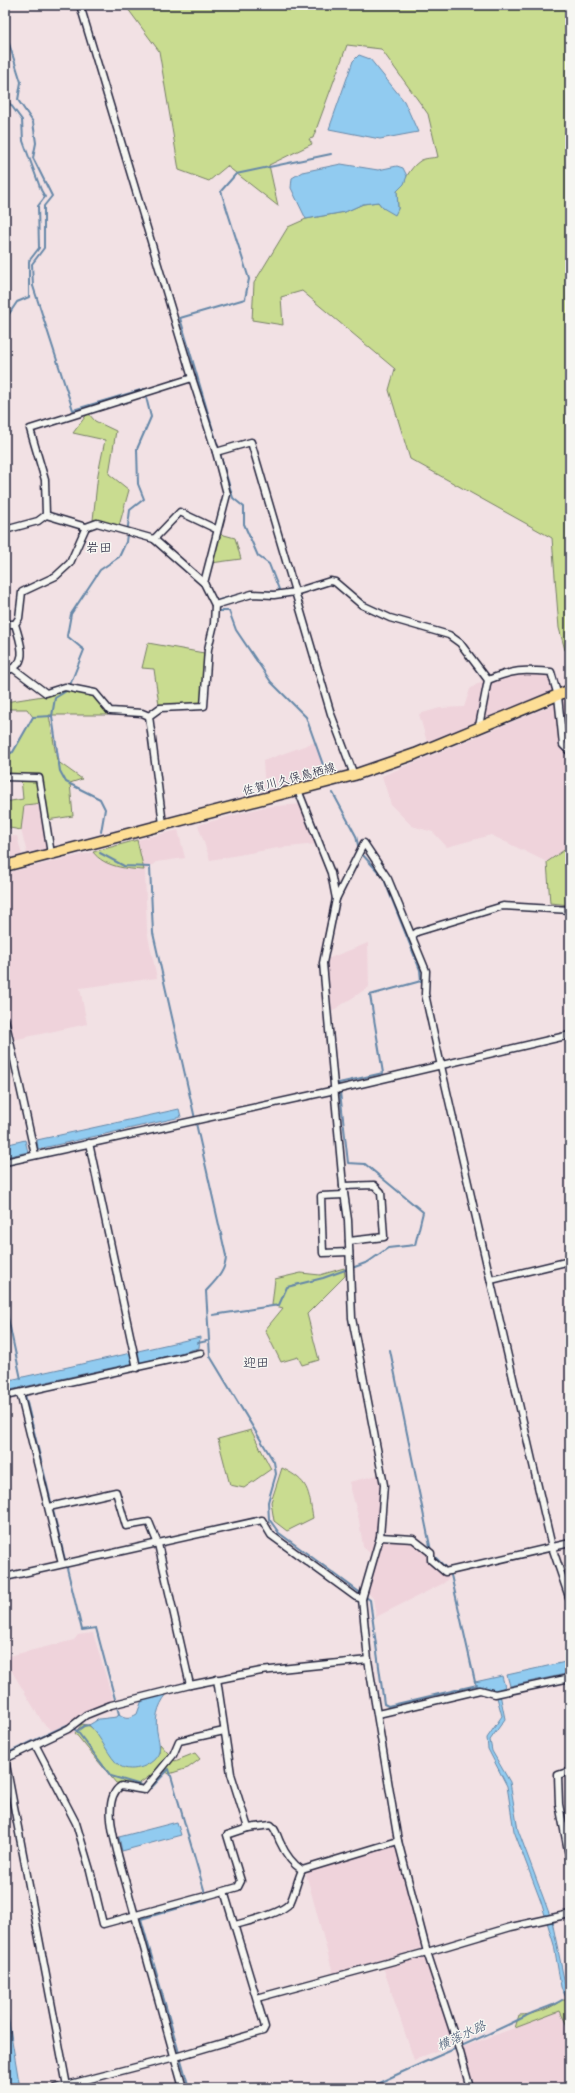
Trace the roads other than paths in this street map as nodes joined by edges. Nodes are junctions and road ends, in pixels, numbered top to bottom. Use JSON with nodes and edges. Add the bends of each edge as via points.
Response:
{"nodes":[{"id":1,"x":80,"y":5,"type":"edge"},
{"id":2,"x":192,"y":378,"type":"junction"},
{"id":3,"x":216,"y":452,"type":"junction"},
{"id":4,"x":46,"y":515,"type":"junction"},
{"id":5,"x":86,"y":527,"type":"junction"},
{"id":6,"x":216,"y":529,"type":"junction"},
{"id":7,"x":5,"y":530,"type":"edge"},
{"id":8,"x":154,"y":539,"type":"junction"},
{"id":9,"x":204,"y":583,"type":"junction"},
{"id":10,"x":295,"y":592,"type":"junction"},
{"id":11,"x":218,"y":604,"type":"junction"},
{"id":12,"x":5,"y":624,"type":"edge"},
{"id":13,"x":15,"y":624,"type":"junction"},
{"id":14,"x":14,"y":669,"type":"junction"},
{"id":15,"x":5,"y":671,"type":"edge"},
{"id":16,"x":488,"y":680,"type":"junction"},
{"id":17,"x":570,"y":690,"type":"edge"},
{"id":18,"x":558,"y":696,"type":"junction"},
{"id":19,"x":149,"y":716,"type":"junction"},
{"id":20,"x":479,"y":726,"type":"junction"},
{"id":21,"x":570,"y":752,"type":"edge"},
{"id":22,"x":354,"y":775,"type":"junction"},
{"id":23,"x":5,"y":777,"type":"edge"},
{"id":24,"x":298,"y":790,"type":"junction"},
{"id":25,"x":163,"y":824,"type":"junction"},
{"id":26,"x":51,"y":854,"type":"junction"},
{"id":27,"x":5,"y":866,"type":"edge"},
{"id":28,"x":336,"y":899,"type":"junction"},
{"id":29,"x":570,"y":910,"type":"edge"},
{"id":30,"x":412,"y":936,"type":"junction"},
{"id":31,"x":5,"y":1019,"type":"edge"},
{"id":32,"x":570,"y":1035,"type":"edge"},
{"id":33,"x":441,"y":1066,"type":"junction"},
{"id":34,"x":335,"y":1090,"type":"junction"},
{"id":35,"x":89,"y":1143,"type":"junction"},
{"id":36,"x":35,"y":1154,"type":"junction"},
{"id":37,"x":5,"y":1162,"type":"edge"},
{"id":38,"x":343,"y":1186,"type":"junction"},
{"id":39,"x":344,"y":1195,"type":"junction"},
{"id":40,"x":349,"y":1241,"type":"junction"},
{"id":41,"x":349,"y":1252,"type":"junction"},
{"id":42,"x":570,"y":1261,"type":"edge"},
{"id":43,"x":492,"y":1280,"type":"junction"},
{"id":44,"x":201,"y":1353,"type":"dead end"},
{"id":45,"x":137,"y":1368,"type":"junction"},
{"id":46,"x":20,"y":1393,"type":"junction"},
{"id":47,"x":5,"y":1396,"type":"edge"},
{"id":48,"x":49,"y":1507,"type":"junction"},
{"id":49,"x":380,"y":1537,"type":"junction"},
{"id":50,"x":158,"y":1544,"type":"junction"},
{"id":51,"x":570,"y":1544,"type":"edge"},
{"id":52,"x":552,"y":1548,"type":"junction"},
{"id":53,"x":62,"y":1564,"type":"junction"},
{"id":54,"x":5,"y":1577,"type":"edge"},
{"id":55,"x":362,"y":1599,"type":"junction"},
{"id":56,"x":570,"y":1600,"type":"edge"},
{"id":57,"x":368,"y":1660,"type":"junction"},
{"id":58,"x":570,"y":1678,"type":"edge"},
{"id":59,"x":217,"y":1679,"type":"junction"},
{"id":60,"x":190,"y":1685,"type":"junction"},
{"id":61,"x":378,"y":1714,"type":"junction"},
{"id":62,"x":224,"y":1731,"type":"junction"},
{"id":63,"x":36,"y":1746,"type":"junction"},
{"id":64,"x":5,"y":1759,"type":"edge"},
{"id":65,"x":570,"y":1771,"type":"edge"},
{"id":66,"x":248,"y":1828,"type":"junction"},
{"id":67,"x":398,"y":1841,"type":"junction"},
{"id":68,"x":570,"y":1861,"type":"edge"},
{"id":69,"x":302,"y":1870,"type":"junction"},
{"id":70,"x":224,"y":1891,"type":"junction"},
{"id":71,"x":570,"y":1914,"type":"edge"},
{"id":72,"x":135,"y":1916,"type":"junction"},
{"id":73,"x":235,"y":1925,"type":"junction"},
{"id":74,"x":428,"y":1952,"type":"junction"},
{"id":75,"x":257,"y":1998,"type":"junction"},
{"id":76,"x":178,"y":2056,"type":"junction"},
{"id":77,"x":67,"y":2086,"type":"junction"},
{"id":78,"x":55,"y":2088,"type":"edge"},
{"id":79,"x":183,"y":2088,"type":"edge"},
{"id":80,"x":470,"y":2088,"type":"edge"}],
"edges":[{"from":1,"to":2,"type":"street"},
{"from":2,"to":3,"type":"street"},
{"from":2,"to":4,"type":"street","via":[[30,429],[44,480]]},
{"from":3,"to":6,"type":"street","via":[[226,494]]},
{"from":3,"to":10,"type":"street","via":[[251,442]]},
{"from":4,"to":5,"type":"street"},
{"from":4,"to":7,"type":"street","via":[[38,521]]},
{"from":5,"to":8,"type":"street","via":[[97,523]]},
{"from":5,"to":13,"type":"street","via":[[70,563],[56,576],[22,592],[19,618]]},
{"from":6,"to":8,"type":"street","via":[[180,512]]},
{"from":6,"to":9,"type":"street"},
{"from":8,"to":9,"type":"street"},
{"from":9,"to":11,"type":"street"},
{"from":10,"to":11,"type":"street","via":[[274,595],[252,594]]},
{"from":10,"to":16,"type":"street","via":[[330,581],[336,582],[362,606],[390,618],[449,634],[460,643]]},
{"from":10,"to":22,"type":"street","via":[[331,714]]},
{"from":11,"to":19,"type":"street","via":[[208,649],[204,706],[160,708]]},
{"from":12,"to":13,"type":"street"},
{"from":13,"to":14,"type":"street","via":[[22,650],[19,663]]},
{"from":14,"to":15,"type":"street"},
{"from":14,"to":19,"type":"street","via":[[46,693],[65,687],[73,688],[95,693],[110,711],[142,713]]},
{"from":16,"to":18,"type":"street","via":[[521,670],[552,672]]},
{"from":16,"to":20,"type":"street"},
{"from":17,"to":18,"type":"main road","name":"佐賀川久保鳥栖線"},
{"from":18,"to":20,"type":"main road","name":"佐賀川久保鳥栖線"},
{"from":18,"to":21,"type":"street","via":[[563,745]]},
{"from":19,"to":25,"type":"street"},
{"from":20,"to":22,"type":"main road","name":"佐賀川久保鳥栖線","via":[[415,754]]},
{"from":22,"to":24,"type":"main road","name":"佐賀川久保鳥栖線"},
{"from":23,"to":26,"type":"street","via":[[39,778]]},
{"from":24,"to":25,"type":"main road","name":"佐賀川久保鳥栖線"},
{"from":24,"to":28,"type":"street","via":[[331,873]]},
{"from":25,"to":26,"type":"main road","name":"佐賀川久保鳥栖線"},
{"from":26,"to":27,"type":"main road","name":"佐賀川久保鳥栖線"},
{"from":28,"to":30,"type":"street","via":[[364,842],[388,879]]},
{"from":28,"to":34,"type":"street","via":[[323,963]]},
{"from":29,"to":30,"type":"street","via":[[504,906],[417,932]]},
{"from":30,"to":33,"type":"street","via":[[426,971],[425,994]]},
{"from":31,"to":36,"type":"street"},
{"from":32,"to":33,"type":"street"},
{"from":33,"to":34,"type":"street"},
{"from":33,"to":43,"type":"street"},
{"from":34,"to":35,"type":"street"},
{"from":34,"to":38,"type":"street"},
{"from":35,"to":36,"type":"street"},
{"from":35,"to":45,"type":"street"},
{"from":36,"to":37,"type":"street"},
{"from":38,"to":39,"type":"street"},
{"from":38,"to":40,"type":"street","via":[[374,1184],[381,1192],[384,1237]]},
{"from":39,"to":40,"type":"street"},
{"from":39,"to":41,"type":"street","via":[[321,1196],[323,1253]]},
{"from":40,"to":41,"type":"street"},
{"from":41,"to":49,"type":"street","via":[[352,1318],[384,1485]]},
{"from":42,"to":43,"type":"street"},
{"from":43,"to":52,"type":"street"},
{"from":44,"to":45,"type":"street"},
{"from":45,"to":46,"type":"street"},
{"from":46,"to":47,"type":"street"},
{"from":46,"to":48,"type":"street"},
{"from":48,"to":50,"type":"street","via":[[116,1492],[126,1526],[149,1522]]},
{"from":48,"to":53,"type":"street"},
{"from":49,"to":52,"type":"street","via":[[413,1539],[431,1553],[431,1560],[445,1572]]},
{"from":49,"to":55,"type":"street"},
{"from":50,"to":53,"type":"street"},
{"from":50,"to":55,"type":"street","via":[[262,1520],[271,1535]]},
{"from":50,"to":60,"type":"street"},
{"from":51,"to":52,"type":"street"},
{"from":52,"to":56,"type":"street"},
{"from":53,"to":54,"type":"street"},
{"from":55,"to":57,"type":"street"},
{"from":57,"to":59,"type":"street","via":[[268,1670]]},
{"from":57,"to":61,"type":"street"},
{"from":58,"to":61,"type":"street","via":[[498,1694],[480,1690]]},
{"from":59,"to":60,"type":"street"},
{"from":59,"to":62,"type":"street"},
{"from":60,"to":63,"type":"street","via":[[116,1703],[86,1715],[71,1727]]},
{"from":61,"to":67,"type":"street"},
{"from":62,"to":66,"type":"street","via":[[231,1774]]},
{"from":62,"to":72,"type":"street","via":[[179,1741],[173,1755],[144,1790],[121,1786],[112,1796],[111,1814],[118,1855]]},
{"from":63,"to":64,"type":"street"},
{"from":63,"to":72,"type":"street","via":[[76,1823],[103,1924]]},
{"from":64,"to":77,"type":"street"},
{"from":65,"to":68,"type":"street","via":[[558,1775],[559,1804]]},
{"from":66,"to":69,"type":"street","via":[[271,1825],[275,1828],[285,1852]]},
{"from":66,"to":70,"type":"street","via":[[227,1835],[241,1881],[238,1887]]},
{"from":67,"to":69,"type":"street"},
{"from":67,"to":74,"type":"street"},
{"from":69,"to":73,"type":"street","via":[[290,1902],[286,1906],[261,1918]]},
{"from":70,"to":72,"type":"street"},
{"from":70,"to":73,"type":"street"},
{"from":71,"to":74,"type":"street","via":[[510,1927]]},
{"from":72,"to":76,"type":"street"},
{"from":73,"to":75,"type":"street"},
{"from":74,"to":75,"type":"street"},
{"from":74,"to":80,"type":"street"},
{"from":75,"to":76,"type":"street","via":[[265,2027],[263,2031]]},
{"from":76,"to":77,"type":"street"},
{"from":76,"to":79,"type":"street"},
{"from":77,"to":78,"type":"street"}]}
